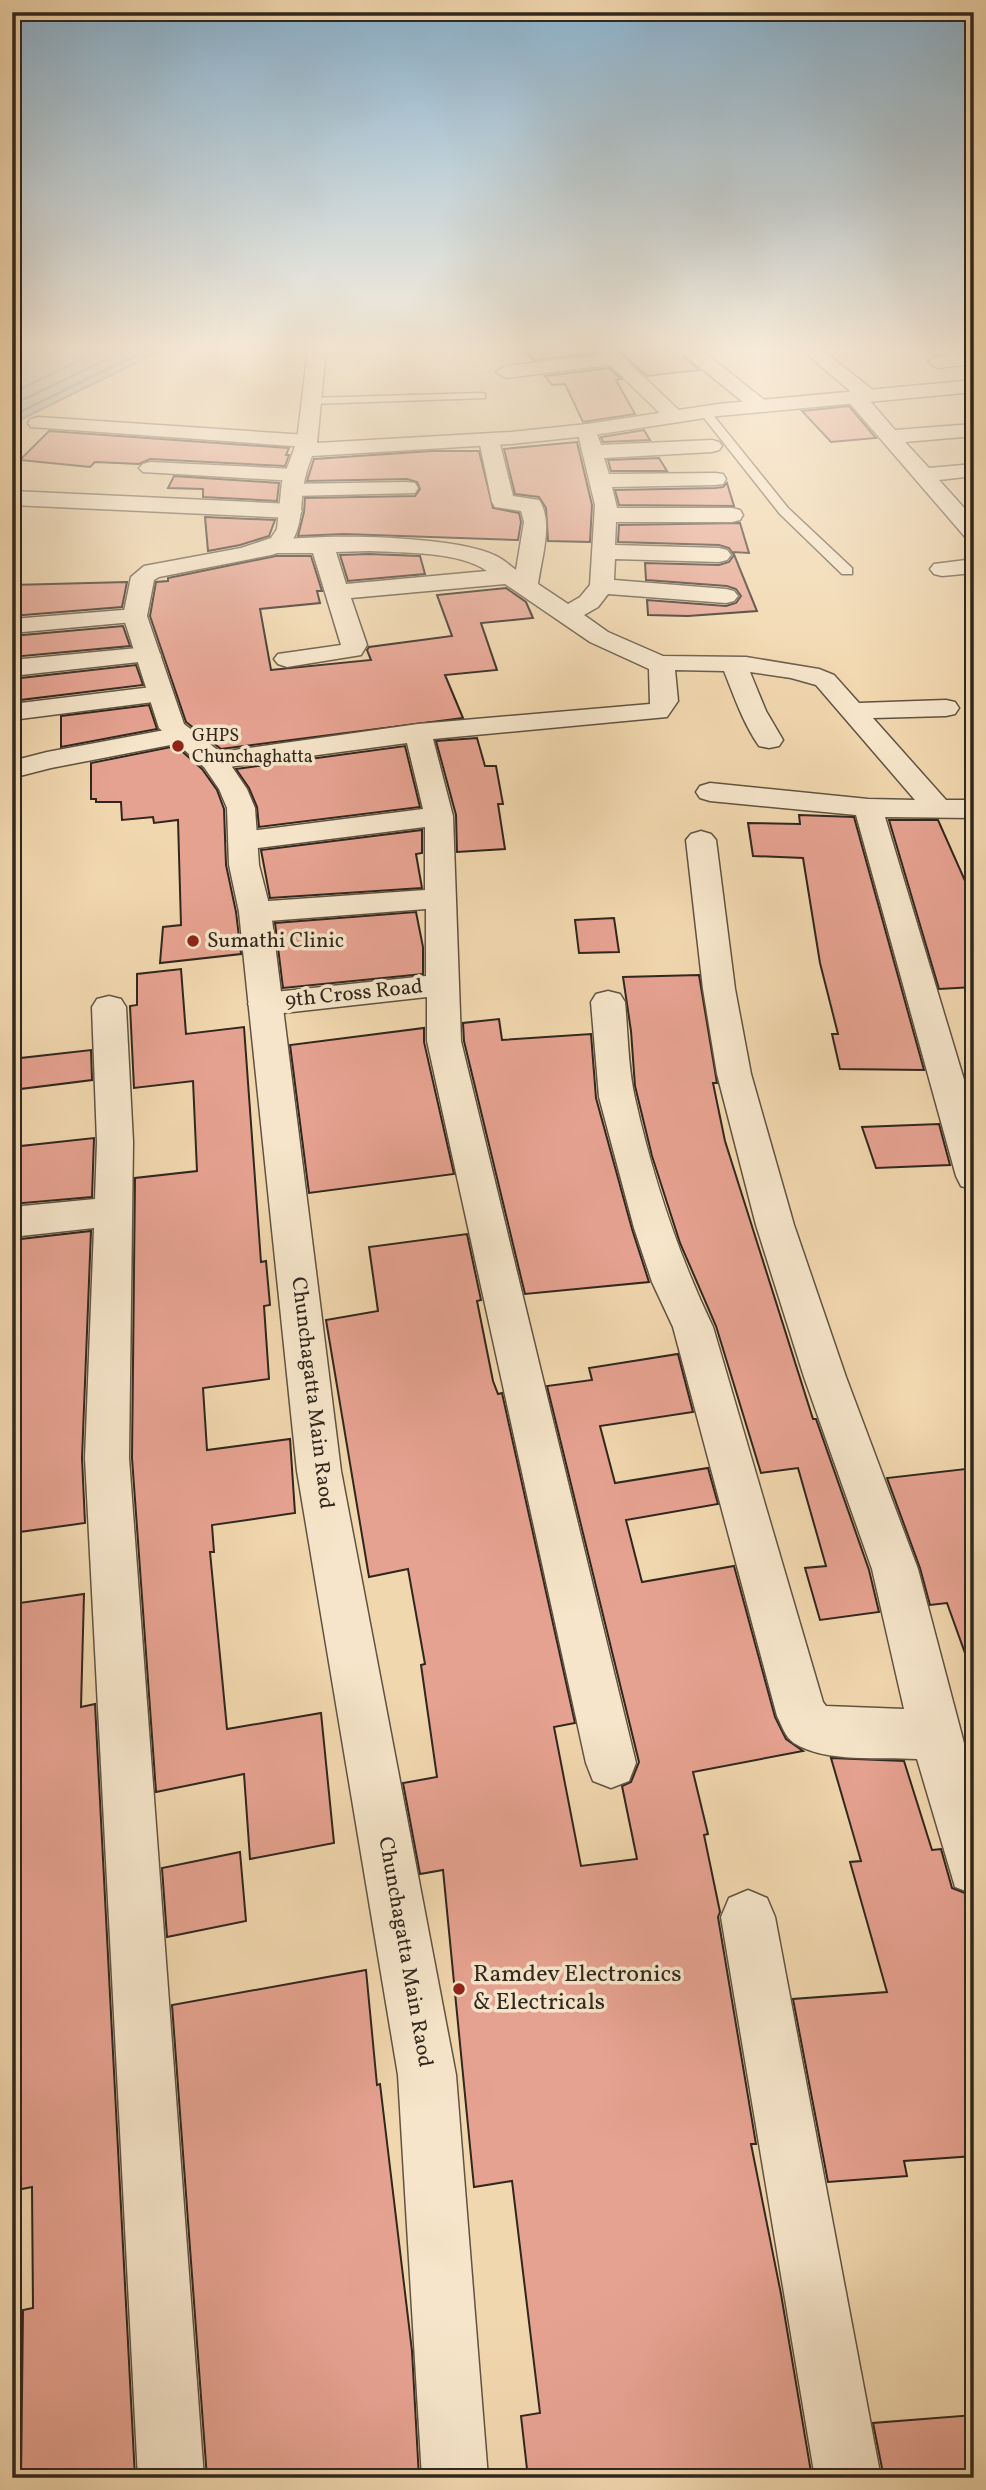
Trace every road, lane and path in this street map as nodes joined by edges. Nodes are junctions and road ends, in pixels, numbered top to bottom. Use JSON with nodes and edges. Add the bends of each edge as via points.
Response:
{"nodes":[{"id":1,"x":199,"y":465,"type":"edge"},
{"id":2,"x":271,"y":465,"type":"edge"},
{"id":3,"x":300,"y":465,"type":"edge"},
{"id":4,"x":365,"y":465,"type":"edge"},
{"id":5,"x":495,"y":465,"type":"edge"},
{"id":6,"x":596,"y":465,"type":"edge"},
{"id":7,"x":747,"y":465,"type":"edge"},
{"id":8,"x":913,"y":465,"type":"edge"},
{"id":9,"x":150,"y":468,"type":"dead end"},
{"id":10,"x":196,"y":470,"type":"junction"},
{"id":11,"x":974,"y":470,"type":"edge"},
{"id":12,"x":922,"y":475,"type":"junction"},
{"id":13,"x":297,"y":479,"type":"junction"},
{"id":14,"x":715,"y":479,"type":"dead end"},
{"id":15,"x":600,"y":481,"type":"junction"},
{"id":16,"x":12,"y":498,"type":"edge"},
{"id":17,"x":604,"y":515,"type":"junction"},
{"id":18,"x":732,"y":515,"type":"dead end"},
{"id":19,"x":969,"y":523,"type":"edge"},
{"id":20,"x":335,"y":526,"type":"junction"},
{"id":21,"x":271,"y":548,"type":"junction"},
{"id":22,"x":603,"y":552,"type":"junction"},
{"id":23,"x":719,"y":555,"type":"dead end"},
{"id":24,"x":974,"y":566,"type":"edge"},
{"id":25,"x":942,"y":569,"type":"dead end"},
{"id":26,"x":847,"y":571,"type":"dead end"},
{"id":27,"x":519,"y":581,"type":"junction"},
{"id":28,"x":602,"y":586,"type":"junction"},
{"id":29,"x":337,"y":592,"type":"junction"},
{"id":30,"x":726,"y":596,"type":"dead end"},
{"id":31,"x":567,"y":615,"type":"junction"},
{"id":32,"x":135,"y":616,"type":"junction"},
{"id":33,"x":12,"y":625,"type":"edge"},
{"id":34,"x":148,"y":655,"type":"junction"},
{"id":35,"x":287,"y":659,"type":"dead end"},
{"id":36,"x":734,"y":664,"type":"junction"},
{"id":37,"x":662,"y":665,"type":"junction"},
{"id":38,"x":12,"y":668,"type":"edge"},
{"id":39,"x":160,"y":694,"type":"junction"},
{"id":40,"x":946,"y":708,"type":"dead end"},
{"id":41,"x":851,"y":710,"type":"junction"},
{"id":42,"x":12,"y":712,"type":"edge"},
{"id":43,"x":418,"y":732,"type":"junction"},
{"id":44,"x":181,"y":735,"type":"junction"},
{"id":45,"x":769,"y":740,"type":"dead end"},
{"id":46,"x":214,"y":761,"type":"junction"},
{"id":47,"x":12,"y":770,"type":"edge"},
{"id":48,"x":710,"y":792,"type":"dead end"},
{"id":49,"x":868,"y":807,"type":"junction"},
{"id":50,"x":937,"y":808,"type":"junction"},
{"id":51,"x":974,"y":809,"type":"edge"},
{"id":52,"x":439,"y":816,"type":"junction"},
{"id":53,"x":701,"y":840,"type":"dead end"},
{"id":54,"x":243,"y":841,"type":"junction"},
{"id":55,"x":442,"y":898,"type":"junction"},
{"id":56,"x":255,"y":912,"type":"junction"},
{"id":57,"x":442,"y":985,"type":"junction"},
{"id":58,"x":608,"y":1002,"type":"dead end"},
{"id":59,"x":265,"y":1004,"type":"junction"},
{"id":60,"x":109,"y":1007,"type":"dead end"},
{"id":61,"x":974,"y":1176,"type":"edge"},
{"id":62,"x":114,"y":1211,"type":"junction"},
{"id":63,"x":12,"y":1222,"type":"edge"},
{"id":64,"x":935,"y":1735,"type":"junction"},
{"id":65,"x":611,"y":1763,"type":"dead end"},
{"id":66,"x":974,"y":1868,"type":"edge"},
{"id":67,"x":748,"y":1917,"type":"dead end"},
{"id":68,"x":171,"y":2478,"type":"edge"},
{"id":69,"x":455,"y":2478,"type":"edge"},
{"id":70,"x":848,"y":2478,"type":"edge"}],
"edges":[{"from":1,"to":10,"type":"street"},
{"from":2,"to":13,"type":"street"},
{"from":3,"to":13,"type":"street"},
{"from":4,"to":13,"type":"street"},
{"from":5,"to":27,"type":"street","via":[[503,502],[531,505],[534,522]]},
{"from":6,"to":15,"type":"street"},
{"from":7,"to":26,"type":"lane","via":[[784,511]]},
{"from":8,"to":12,"type":"street"},
{"from":9,"to":10,"type":"street"},
{"from":10,"to":13,"type":"street"},
{"from":11,"to":12,"type":"street"},
{"from":12,"to":19,"type":"street"},
{"from":13,"to":16,"type":"street"},
{"from":13,"to":20,"type":"street"},
{"from":13,"to":20,"type":"street","via":[[407,494]]},
{"from":13,"to":21,"type":"street","via":[[288,529]]},
{"from":14,"to":15,"type":"street"},
{"from":15,"to":17,"type":"street"},
{"from":17,"to":18,"type":"street"},
{"from":17,"to":22,"type":"street"},
{"from":20,"to":21,"type":"street"},
{"from":20,"to":27,"type":"street","via":[[369,544],[463,552],[485,559]]},
{"from":20,"to":29,"type":"street"},
{"from":21,"to":32,"type":"street","via":[[152,570],[143,577]]},
{"from":22,"to":23,"type":"street"},
{"from":22,"to":28,"type":"street"},
{"from":24,"to":25,"type":"street"},
{"from":27,"to":29,"type":"street"},
{"from":27,"to":31,"type":"street"},
{"from":28,"to":30,"type":"street"},
{"from":28,"to":31,"type":"street","via":[[589,602]]},
{"from":29,"to":35,"type":"street","via":[[352,650]]},
{"from":31,"to":37,"type":"street","via":[[599,637]]},
{"from":32,"to":33,"type":"street"},
{"from":32,"to":34,"type":"street","name":"Chunchagatta Main Raod"},
{"from":34,"to":38,"type":"street"},
{"from":34,"to":39,"type":"street","name":"Chunchagatta Main Raod"},
{"from":36,"to":37,"type":"street"},
{"from":36,"to":41,"type":"street","via":[[816,676]]},
{"from":36,"to":45,"type":"street"},
{"from":37,"to":43,"type":"street","via":[[666,701],[658,712]]},
{"from":39,"to":42,"type":"street"},
{"from":39,"to":44,"type":"street","name":"Chunchagatta Main Raod","via":[[172,728]]},
{"from":40,"to":41,"type":"street"},
{"from":41,"to":50,"type":"street"},
{"from":43,"to":46,"type":"street"},
{"from":43,"to":52,"type":"street"},
{"from":44,"to":46,"type":"street","name":"Chunchagatta Main Raod"},
{"from":44,"to":47,"type":"street"},
{"from":46,"to":54,"type":"street","name":"Chunchagatta Main Raod","via":[[241,808]]},
{"from":48,"to":49,"type":"street"},
{"from":49,"to":50,"type":"street"},
{"from":49,"to":61,"type":"street"},
{"from":50,"to":51,"type":"street"},
{"from":52,"to":54,"type":"street"},
{"from":52,"to":55,"type":"street"},
{"from":53,"to":64,"type":"street","via":[[734,1074],[775,1225],[895,1569]]},
{"from":54,"to":56,"type":"street","name":"Chunchagatta Main Raod"},
{"from":55,"to":56,"type":"street"},
{"from":55,"to":57,"type":"street"},
{"from":56,"to":59,"type":"street","name":"Chunchagatta Main Raod"},
{"from":57,"to":59,"type":"street","name":"9th Cross Road"},
{"from":57,"to":65,"type":"street","via":[[444,1041]]},
{"from":58,"to":64,"type":"street","via":[[617,1097],[653,1228],[693,1327],[802,1716],[821,1730]]},
{"from":59,"to":69,"type":"street","name":"Chunchagatta Main Raod","via":[[319,1471],[427,2075]]},
{"from":60,"to":62,"type":"street"},
{"from":62,"to":63,"type":"street"},
{"from":62,"to":68,"type":"street","via":[[107,1458]]},
{"from":64,"to":66,"type":"street"},
{"from":67,"to":70,"type":"street"}]}
